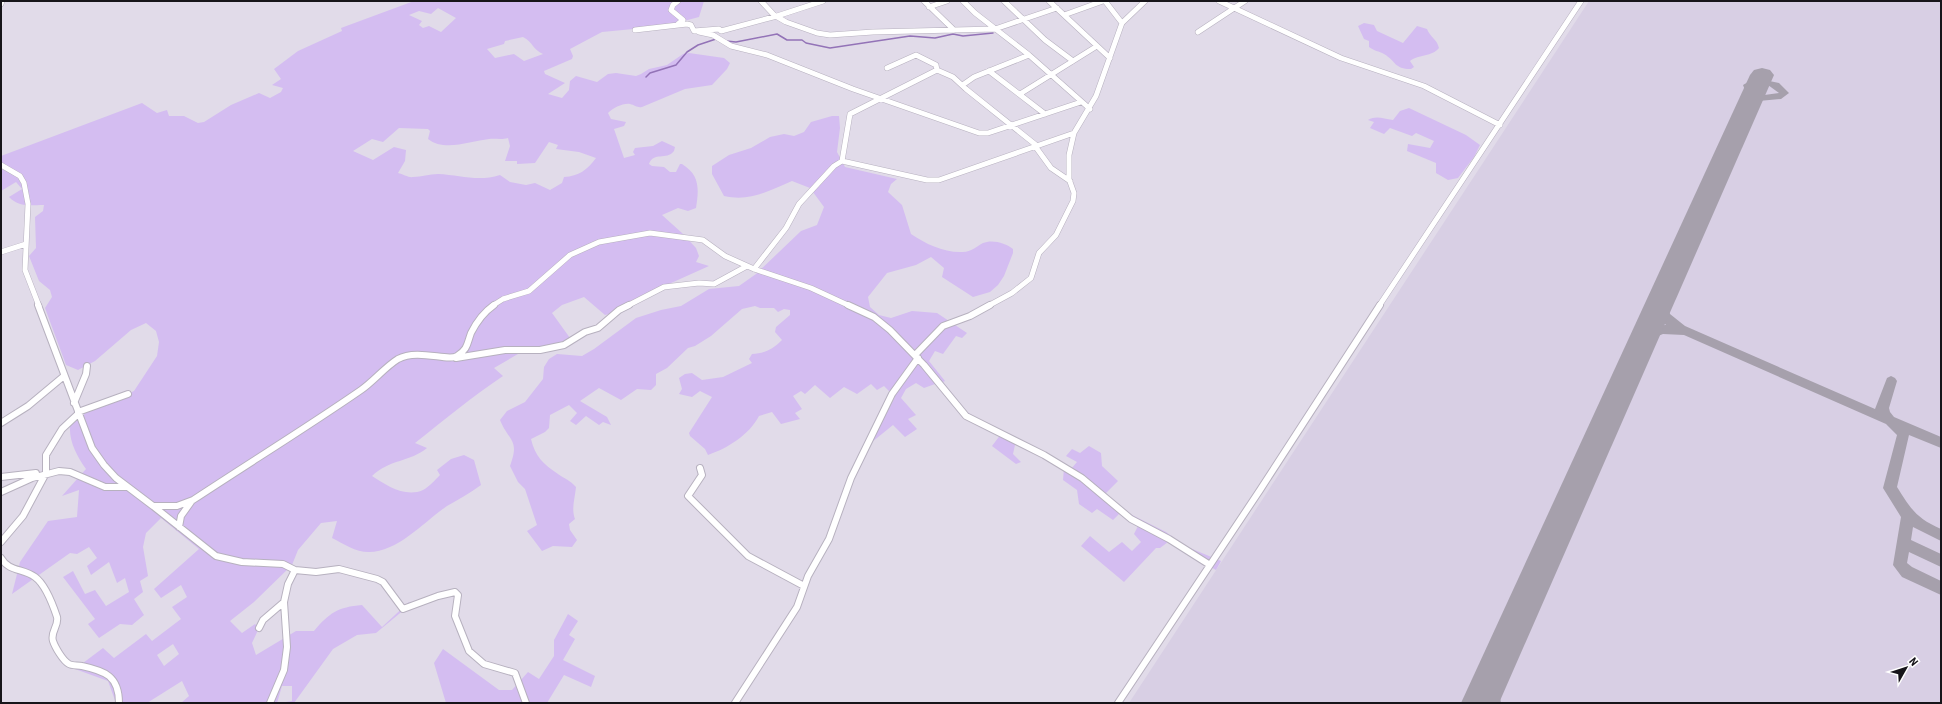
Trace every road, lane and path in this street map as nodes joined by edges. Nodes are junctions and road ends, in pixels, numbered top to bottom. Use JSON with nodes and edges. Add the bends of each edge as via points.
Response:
{"nodes":[{"id":1,"x":678,"y":1,"type":"edge"},
{"id":2,"x":761,"y":1,"type":"edge"},
{"id":3,"x":823,"y":1,"type":"edge"},
{"id":4,"x":924,"y":1,"type":"edge"},
{"id":5,"x":946,"y":1,"type":"edge"},
{"id":6,"x":963,"y":1,"type":"edge"},
{"id":7,"x":1004,"y":1,"type":"edge"},
{"id":8,"x":1049,"y":1,"type":"edge"},
{"id":9,"x":1082,"y":1,"type":"edge"},
{"id":10,"x":1104,"y":1,"type":"edge"},
{"id":11,"x":1146,"y":1,"type":"edge"},
{"id":12,"x":1219,"y":1,"type":"edge"},
{"id":13,"x":1245,"y":1,"type":"edge"},
{"id":14,"x":1581,"y":1,"type":"edge"},
{"id":15,"x":1088,"y":6,"type":"junction"},
{"id":16,"x":929,"y":7,"type":"junction"},
{"id":17,"x":1057,"y":8,"type":"junction"},
{"id":18,"x":1234,"y":8,"type":"junction"},
{"id":19,"x":1064,"y":15,"type":"junction"},
{"id":20,"x":777,"y":16,"type":"junction"},
{"id":21,"x":1023,"y":21,"type":"junction"},
{"id":22,"x":1122,"y":23,"type":"junction"},
{"id":23,"x":678,"y":24,"type":"junction"},
{"id":24,"x":995,"y":29,"type":"junction"},
{"id":25,"x":635,"y":30,"type":"dead end"},
{"id":26,"x":954,"y":30,"type":"junction"},
{"id":27,"x":699,"y":32,"type":"junction"},
{"id":28,"x":1198,"y":32,"type":"dead end"},
{"id":29,"x":1097,"y":46,"type":"junction"},
{"id":30,"x":1029,"y":55,"type":"junction"},
{"id":31,"x":1110,"y":58,"type":"junction"},
{"id":32,"x":1073,"y":61,"type":"junction"},
{"id":33,"x":887,"y":68,"type":"dead end"},
{"id":34,"x":937,"y":70,"type":"junction"},
{"id":35,"x":989,"y":71,"type":"junction"},
{"id":36,"x":1051,"y":76,"type":"junction"},
{"id":37,"x":964,"y":84,"type":"junction"},
{"id":38,"x":1020,"y":94,"type":"junction"},
{"id":39,"x":881,"y":98,"type":"junction"},
{"id":40,"x":1081,"y":102,"type":"junction"},
{"id":41,"x":1090,"y":109,"type":"junction"},
{"id":42,"x":1045,"y":114,"type":"junction"},
{"id":43,"x":1012,"y":125,"type":"junction"},
{"id":44,"x":1500,"y":125,"type":"junction"},
{"id":45,"x":1074,"y":132,"type":"junction"},
{"id":46,"x":1036,"y":146,"type":"junction"},
{"id":47,"x":842,"y":161,"type":"junction"},
{"id":48,"x":1,"y":165,"type":"edge"},
{"id":49,"x":1070,"y":181,"type":"junction"},
{"id":50,"x":26,"y":244,"type":"junction"},
{"id":51,"x":1,"y":252,"type":"edge"},
{"id":52,"x":746,"y":266,"type":"junction"},
{"id":53,"x":754,"y":269,"type":"junction"},
{"id":54,"x":917,"y":357,"type":"junction"},
{"id":55,"x":452,"y":358,"type":"junction"},
{"id":56,"x":87,"y":366,"type":"dead end"},
{"id":57,"x":64,"y":376,"type":"junction"},
{"id":58,"x":128,"y":394,"type":"dead end"},
{"id":59,"x":74,"y":403,"type":"junction"},
{"id":60,"x":78,"y":413,"type":"junction"},
{"id":61,"x":1,"y":424,"type":"edge"},
{"id":62,"x":700,"y":468,"type":"dead end"},
{"id":63,"x":46,"y":473,"type":"junction"},
{"id":64,"x":1,"y":477,"type":"edge"},
{"id":65,"x":126,"y":487,"type":"junction"},
{"id":66,"x":1,"y":492,"type":"edge"},
{"id":67,"x":193,"y":500,"type":"junction"},
{"id":68,"x":153,"y":506,"type":"junction"},
{"id":69,"x":179,"y":527,"type":"junction"},
{"id":70,"x":1,"y":542,"type":"edge"},
{"id":71,"x":1,"y":558,"type":"edge"},
{"id":72,"x":1210,"y":565,"type":"junction"},
{"id":73,"x":295,"y":570,"type":"junction"},
{"id":74,"x":804,"y":586,"type":"junction"},
{"id":75,"x":284,"y":602,"type":"junction"},
{"id":76,"x":259,"y":628,"type":"dead end"},
{"id":77,"x":119,"y":703,"type":"edge"},
{"id":78,"x":270,"y":703,"type":"edge"},
{"id":79,"x":526,"y":703,"type":"edge"},
{"id":80,"x":735,"y":703,"type":"edge"},
{"id":81,"x":1118,"y":703,"type":"edge"}],
"edges":[{"from":1,"to":23,"type":"street","via":[[673,4],[671,10],[683,20]]},
{"from":2,"to":20,"type":"street"},
{"from":3,"to":20,"type":"street"},
{"from":4,"to":16,"type":"street"},
{"from":5,"to":16,"type":"street"},
{"from":6,"to":24,"type":"street"},
{"from":7,"to":21,"type":"street"},
{"from":8,"to":17,"type":"street"},
{"from":9,"to":15,"type":"street"},
{"from":10,"to":15,"type":"street"},
{"from":10,"to":22,"type":"street"},
{"from":11,"to":22,"type":"street"},
{"from":12,"to":18,"type":"street"},
{"from":13,"to":18,"type":"street"},
{"from":14,"to":44,"type":"street"},
{"from":15,"to":19,"type":"street"},
{"from":16,"to":26,"type":"street"},
{"from":17,"to":19,"type":"street"},
{"from":17,"to":21,"type":"street"},
{"from":18,"to":28,"type":"street"},
{"from":18,"to":44,"type":"street","via":[[1341,58],[1431,90]]},
{"from":19,"to":29,"type":"street"},
{"from":20,"to":26,"type":"street","via":[[786,22],[824,35]]},
{"from":20,"to":27,"type":"street","via":[[729,29]]},
{"from":21,"to":24,"type":"street"},
{"from":21,"to":32,"type":"street"},
{"from":22,"to":31,"type":"street"},
{"from":23,"to":25,"type":"street"},
{"from":23,"to":27,"type":"street","via":[[691,25],[694,31]]},
{"from":24,"to":26,"type":"street"},
{"from":24,"to":30,"type":"street"},
{"from":27,"to":39,"type":"street","via":[[708,33],[731,46],[767,55]]},
{"from":29,"to":31,"type":"street"},
{"from":29,"to":32,"type":"street"},
{"from":30,"to":35,"type":"street"},
{"from":30,"to":36,"type":"street"},
{"from":31,"to":41,"type":"street"},
{"from":32,"to":36,"type":"street"},
{"from":33,"to":34,"type":"street","via":[[916,54],[936,65]]},
{"from":34,"to":37,"type":"street"},
{"from":34,"to":39,"type":"street"},
{"from":35,"to":37,"type":"street"},
{"from":35,"to":38,"type":"street"},
{"from":36,"to":38,"type":"street"},
{"from":36,"to":40,"type":"street"},
{"from":37,"to":43,"type":"street","via":[[966,89]]},
{"from":38,"to":42,"type":"street"},
{"from":39,"to":43,"type":"street","via":[[979,133],[988,133]]},
{"from":39,"to":47,"type":"street","via":[[850,114]]},
{"from":40,"to":41,"type":"street"},
{"from":40,"to":42,"type":"street"},
{"from":41,"to":45,"type":"street"},
{"from":42,"to":43,"type":"street"},
{"from":43,"to":46,"type":"street"},
{"from":44,"to":72,"type":"street"},
{"from":45,"to":46,"type":"street"},
{"from":45,"to":49,"type":"street","via":[[1069,155]]},
{"from":46,"to":47,"type":"street","via":[[966,172],[933,181]]},
{"from":46,"to":49,"type":"street","via":[[1051,168]]},
{"from":47,"to":53,"type":"street","via":[[834,166],[799,204],[786,228]]},
{"from":48,"to":50,"type":"street","via":[[20,176],[24,183],[28,204]]},
{"from":49,"to":54,"type":"street","via":[[1074,193],[1073,201],[1056,235],[1039,253],[1031,278],[1012,293],[970,316],[943,326]]},
{"from":50,"to":51,"type":"street"},
{"from":50,"to":57,"type":"street","via":[[25,270]]},
{"from":52,"to":53,"type":"street"},
{"from":52,"to":55,"type":"street","via":[[714,284],[664,287],[619,310],[598,328],[585,332],[564,345],[540,350],[505,350]]},
{"from":52,"to":55,"type":"street","via":[[725,256],[701,239],[644,233],[599,242],[570,255],[529,291],[503,299],[492,306],[481,317],[466,348]]},
{"from":53,"to":54,"type":"street","via":[[811,288],[871,316],[890,330]]},
{"from":54,"to":72,"type":"street","via":[[966,416],[1044,455],[1082,478],[1131,519]]},
{"from":54,"to":74,"type":"street","via":[[892,394],[850,478],[829,539]]},
{"from":55,"to":67,"type":"street","via":[[411,354],[398,359],[362,389]]},
{"from":56,"to":59,"type":"street"},
{"from":57,"to":59,"type":"street"},
{"from":57,"to":61,"type":"street","via":[[28,406]]},
{"from":58,"to":60,"type":"street"},
{"from":59,"to":60,"type":"street"},
{"from":60,"to":63,"type":"street","via":[[62,429],[46,455]]},
{"from":60,"to":65,"type":"street","via":[[92,448],[104,465]]},
{"from":62,"to":74,"type":"street","via":[[702,475],[691,489],[688,496],[690,500],[710,516],[748,556]]},
{"from":63,"to":64,"type":"street"},
{"from":63,"to":65,"type":"street","via":[[70,472],[105,487]]},
{"from":63,"to":66,"type":"street"},
{"from":63,"to":70,"type":"street","via":[[23,516]]},
{"from":65,"to":68,"type":"street"},
{"from":67,"to":68,"type":"street","via":[[177,506]]},
{"from":67,"to":69,"type":"street","via":[[185,508]]},
{"from":68,"to":69,"type":"street"},
{"from":69,"to":73,"type":"street","via":[[216,556],[242,562],[283,564]]},
{"from":71,"to":77,"type":"street","via":[[8,568],[28,573],[39,580],[57,614],[58,622],[52,633],[53,643],[69,664],[83,666],[113,679]]},
{"from":72,"to":81,"type":"street"},
{"from":73,"to":75,"type":"street","via":[[288,584]]},
{"from":73,"to":79,"type":"street","via":[[316,572],[339,569],[380,580],[403,609],[454,592],[458,595],[455,616],[468,651],[484,664],[515,673]]},
{"from":74,"to":80,"type":"street","via":[[798,607]]},
{"from":75,"to":76,"type":"street","via":[[263,620]]},
{"from":75,"to":78,"type":"street","via":[[287,647],[284,670]]}]}
